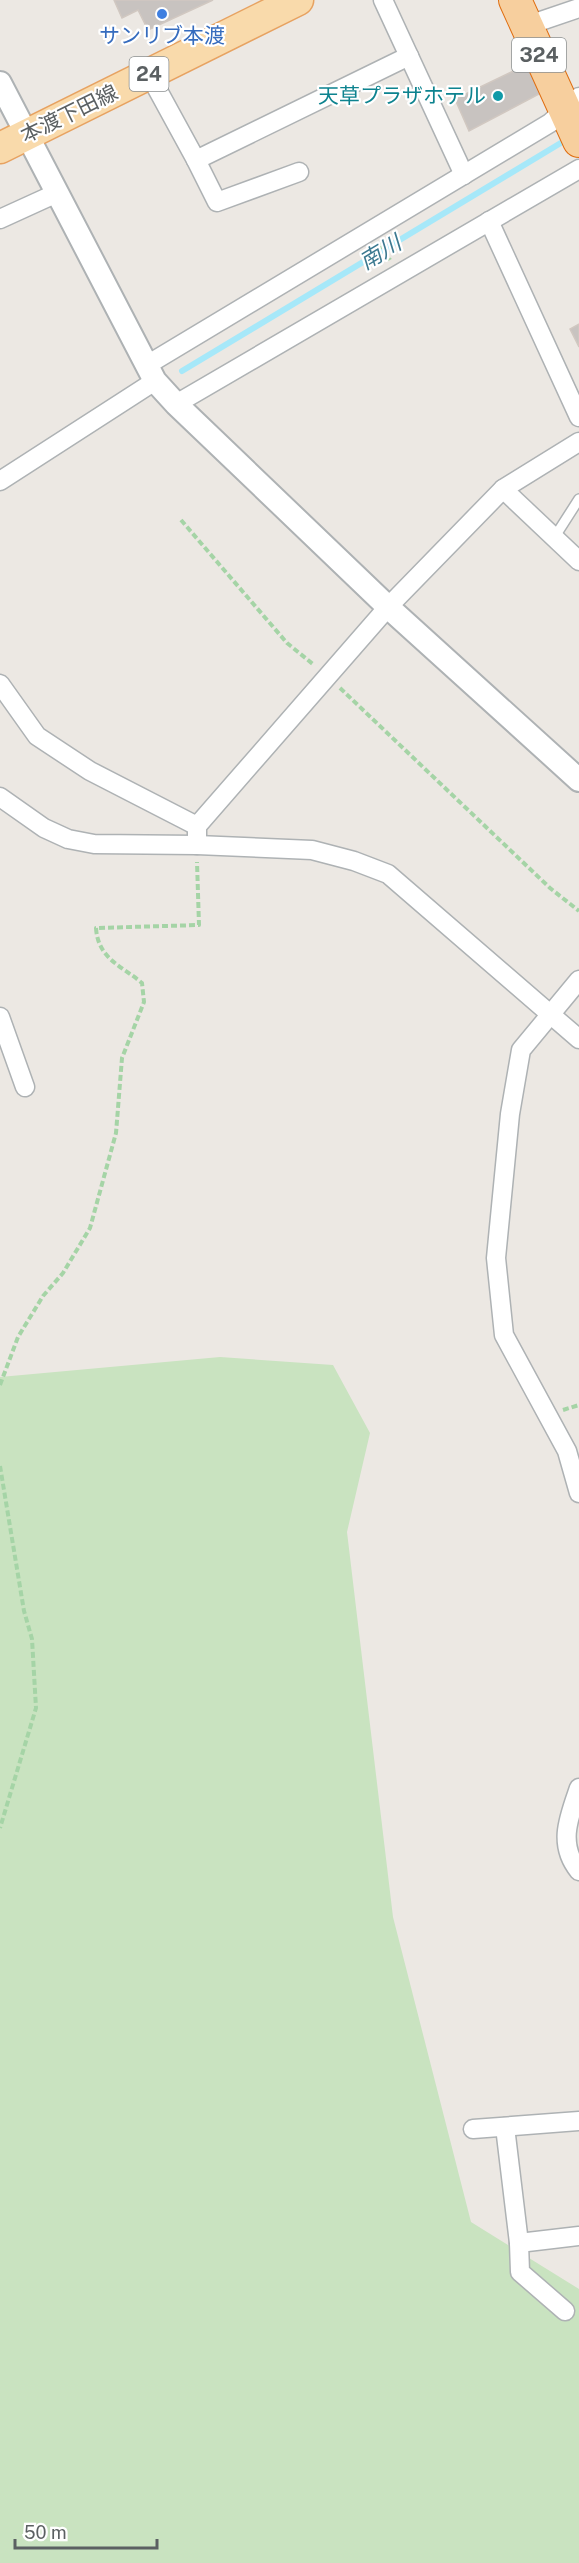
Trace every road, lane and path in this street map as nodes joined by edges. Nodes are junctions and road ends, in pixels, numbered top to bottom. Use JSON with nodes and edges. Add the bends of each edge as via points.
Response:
{"nodes":[{"id":1,"x":298,"y":0,"type":"edge"},
{"id":2,"x":383,"y":0,"type":"edge"},
{"id":3,"x":579,"y":8,"type":"edge"},
{"id":4,"x":520,"y":13,"type":"edge"},
{"id":5,"x":409,"y":56,"type":"junction"},
{"id":6,"x":149,"y":74,"type":"junction"},
{"id":7,"x":0,"y":83,"type":"edge"},
{"id":8,"x":573,"y":117,"type":"edge"},
{"id":9,"x":27,"y":135,"type":"junction"},
{"id":10,"x":0,"y":148,"type":"edge"},
{"id":11,"x":196,"y":160,"type":"junction"},
{"id":12,"x":579,"y":169,"type":"edge"},
{"id":13,"x":299,"y":172,"type":"dead end"},
{"id":14,"x":464,"y":175,"type":"junction"},
{"id":15,"x":57,"y":193,"type":"junction"},
{"id":16,"x":0,"y":219,"type":"edge"},
{"id":17,"x":489,"y":221,"type":"junction"},
{"id":18,"x":378,"y":241,"type":"dead end"},
{"id":19,"x":390,"y":261,"type":"dead end"},
{"id":20,"x":151,"y":373,"type":"junction"},
{"id":21,"x":176,"y":404,"type":"junction"},
{"id":22,"x":579,"y":417,"type":"edge"},
{"id":23,"x":579,"y":442,"type":"edge"},
{"id":24,"x":0,"y":481,"type":"edge"},
{"id":25,"x":503,"y":489,"type":"junction"},
{"id":26,"x":579,"y":499,"type":"edge"},
{"id":27,"x":181,"y":520,"type":"dead end"},
{"id":28,"x":554,"y":538,"type":"junction"},
{"id":29,"x":579,"y":561,"type":"edge"},
{"id":30,"x":388,"y":607,"type":"junction"},
{"id":31,"x":327,"y":677,"type":"junction"},
{"id":32,"x":0,"y":684,"type":"edge"},
{"id":33,"x":579,"y":780,"type":"edge"},
{"id":34,"x":0,"y":797,"type":"edge"},
{"id":35,"x":197,"y":826,"type":"junction"},
{"id":36,"x":197,"y":844,"type":"junction"},
{"id":37,"x":579,"y":911,"type":"edge"},
{"id":38,"x":579,"y":980,"type":"edge"},
{"id":39,"x":550,"y":1014,"type":"junction"},
{"id":40,"x":0,"y":1017,"type":"edge"},
{"id":41,"x":579,"y":1039,"type":"edge"},
{"id":42,"x":25,"y":1087,"type":"dead end"},
{"id":43,"x":0,"y":1385,"type":"edge"},
{"id":44,"x":0,"y":1466,"type":"edge"},
{"id":45,"x":579,"y":1493,"type":"edge"},
{"id":46,"x":579,"y":1788,"type":"edge"},
{"id":47,"x":0,"y":1828,"type":"edge"},
{"id":48,"x":579,"y":1871,"type":"edge"},
{"id":49,"x":579,"y":2121,"type":"edge"},
{"id":50,"x":554,"y":2123,"type":"junction"},
{"id":51,"x":505,"y":2127,"type":"junction"},
{"id":52,"x":579,"y":2128,"type":"edge"},
{"id":53,"x":473,"y":2129,"type":"dead end"},
{"id":54,"x":579,"y":2236,"type":"edge"},
{"id":55,"x":519,"y":2243,"type":"junction"},
{"id":56,"x":565,"y":2311,"type":"dead end"}],
"edges":[{"from":1,"to":6,"type":"main road","name":"本渡下田線","number":"24"},
{"from":2,"to":5,"type":"street"},
{"from":3,"to":4,"type":"street"},
{"from":4,"to":8,"type":"highway","number":"324"},
{"from":5,"to":11,"type":"street"},
{"from":5,"to":14,"type":"street"},
{"from":6,"to":9,"type":"main road","name":"本渡下田線","number":"24"},
{"from":6,"to":11,"type":"street"},
{"from":7,"to":9,"type":"street"},
{"from":8,"to":14,"type":"street","via":[[550,123]]},
{"from":9,"to":10,"type":"main road","name":"本渡下田線","number":"24"},
{"from":9,"to":15,"type":"street"},
{"from":11,"to":13,"type":"street","via":[[217,202]]},
{"from":12,"to":17,"type":"street"},
{"from":14,"to":20,"type":"street"},
{"from":15,"to":16,"type":"street"},
{"from":15,"to":20,"type":"street"},
{"from":17,"to":21,"type":"street"},
{"from":17,"to":22,"type":"street"},
{"from":18,"to":19,"type":"path"},
{"from":20,"to":21,"type":"street"},
{"from":20,"to":24,"type":"street"},
{"from":21,"to":30,"type":"street"},
{"from":23,"to":25,"type":"street"},
{"from":25,"to":28,"type":"street"},
{"from":25,"to":30,"type":"street"},
{"from":26,"to":28,"type":"lane"},
{"from":27,"to":31,"type":"path","via":[[287,643]]},
{"from":28,"to":29,"type":"street"},
{"from":30,"to":31,"type":"street"},
{"from":30,"to":33,"type":"street"},
{"from":31,"to":35,"type":"street"},
{"from":31,"to":37,"type":"path"},
{"from":32,"to":35,"type":"street","via":[[37,736],[90,771]]},
{"from":34,"to":36,"type":"street","via":[[44,828],[68,839],[94,844]]},
{"from":35,"to":36,"type":"street"},
{"from":36,"to":39,"type":"street","via":[[312,850],[388,874]]},
{"from":36,"to":43,"type":"path","via":[[199,925],[96,928],[101,951],[142,983],[144,1002],[122,1058],[116,1133],[90,1228],[18,1337]]},
{"from":38,"to":39,"type":"street"},
{"from":39,"to":41,"type":"street"},
{"from":39,"to":45,"type":"street","via":[[521,1050],[510,1114],[496,1258],[504,1335],[567,1451]]},
{"from":40,"to":42,"type":"street"},
{"from":44,"to":47,"type":"path","via":[[32,1639],[36,1708]]},
{"from":46,"to":48,"type":"street","via":[[566,1838],[571,1861]]},
{"from":49,"to":50,"type":"street"},
{"from":50,"to":51,"type":"street"},
{"from":50,"to":52,"type":"street"},
{"from":51,"to":53,"type":"street"},
{"from":51,"to":55,"type":"street"},
{"from":54,"to":55,"type":"street"},
{"from":55,"to":56,"type":"street","via":[[520,2272]]}]}
